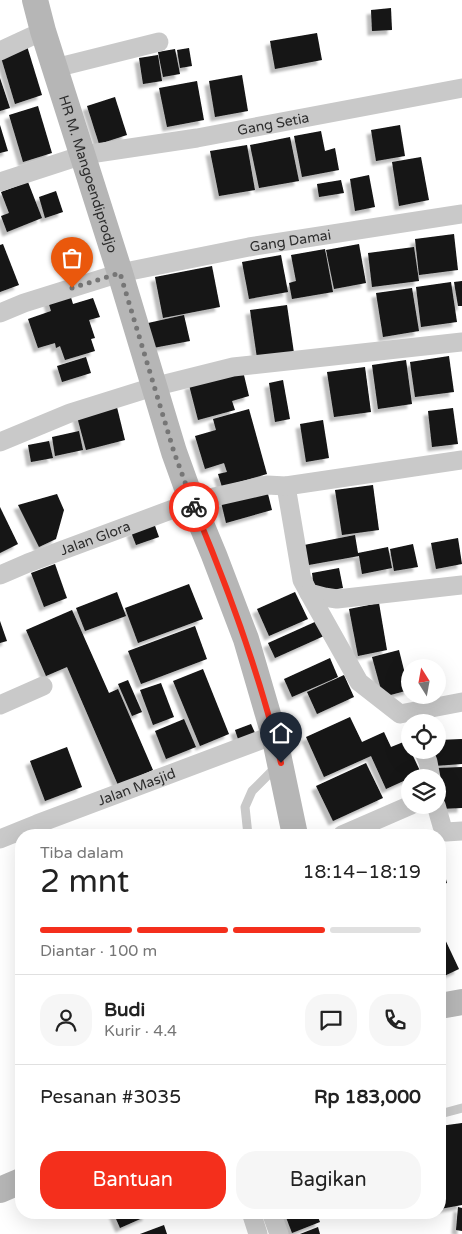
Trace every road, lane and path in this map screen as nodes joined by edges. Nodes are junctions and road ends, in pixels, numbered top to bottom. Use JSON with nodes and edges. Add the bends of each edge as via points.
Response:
{"nodes":[{"id":1,"x":35,"y":0,"type":"edge"},
{"id":2,"x":43,"y":31,"type":"junction"},
{"id":3,"x":159,"y":42,"type":"dead end"},
{"id":4,"x":0,"y":51,"type":"edge"},
{"id":5,"x":55,"y":68,"type":"junction"},
{"id":6,"x":462,"y":88,"type":"edge"},
{"id":7,"x":82,"y":155,"type":"junction"},
{"id":8,"x":0,"y":182,"type":"edge"},
{"id":9,"x":462,"y":214,"type":"edge"},
{"id":10,"x":120,"y":273,"type":"junction"},
{"id":11,"x":0,"y":313,"type":"edge"},
{"id":12,"x":462,"y":342,"type":"edge"},
{"id":13,"x":154,"y":387,"type":"junction"},
{"id":14,"x":0,"y":442,"type":"edge"},
{"id":15,"x":462,"y":460,"type":"edge"},
{"id":16,"x":286,"y":486,"type":"junction"},
{"id":17,"x":192,"y":502,"type":"junction"},
{"id":18,"x":0,"y":575,"type":"edge"},
{"id":19,"x":462,"y":585,"type":"edge"},
{"id":20,"x":309,"y":593,"type":"junction"},
{"id":21,"x":43,"y":686,"type":"dead end"},
{"id":22,"x":462,"y":702,"type":"edge"},
{"id":23,"x":0,"y":705,"type":"edge"},
{"id":24,"x":426,"y":714,"type":"edge"},
{"id":25,"x":401,"y":718,"type":"edge"},
{"id":26,"x":274,"y":735,"type":"junction"},
{"id":27,"x":281,"y":763,"type":"junction"},
{"id":28,"x":401,"y":809,"type":"edge"},
{"id":29,"x":439,"y":814,"type":"edge"},
{"id":30,"x":24,"y":829,"type":"edge"},
{"id":31,"x":247,"y":829,"type":"edge"},
{"id":32,"x":294,"y":829,"type":"edge"},
{"id":33,"x":356,"y":829,"type":"edge"},
{"id":34,"x":444,"y":829,"type":"edge"},
{"id":35,"x":462,"y":831,"type":"edge"},
{"id":36,"x":446,"y":832,"type":"edge"},
{"id":37,"x":15,"y":833,"type":"edge"},
{"id":38,"x":0,"y":839,"type":"edge"},
{"id":39,"x":462,"y":1002,"type":"edge"},
{"id":40,"x":446,"y":1005,"type":"edge"},
{"id":41,"x":462,"y":1108,"type":"edge"},
{"id":42,"x":446,"y":1112,"type":"edge"},
{"id":43,"x":15,"y":1184,"type":"edge"},
{"id":44,"x":0,"y":1190,"type":"edge"},
{"id":45,"x":253,"y":1219,"type":"edge"},
{"id":46,"x":274,"y":1219,"type":"edge"},
{"id":47,"x":258,"y":1234,"type":"edge"},
{"id":48,"x":279,"y":1234,"type":"edge"}],
"edges":[{"from":1,"to":2,"type":"main road","name":"HR M. Mangoendiprodjo"},
{"from":2,"to":4,"type":"street"},
{"from":2,"to":5,"type":"main road","name":"HR M. Mangoendiprodjo"},
{"from":3,"to":5,"type":"street"},
{"from":5,"to":7,"type":"main road","name":"HR M. Mangoendiprodjo"},
{"from":6,"to":7,"type":"street","name":"Gang Setia","via":[[197,138]]},
{"from":7,"to":8,"type":"street","name":"Gang Setia"},
{"from":7,"to":10,"type":"main road","name":"HR M. Mangoendiprodjo"},
{"from":9,"to":10,"type":"street","name":"Gang Damai","via":[[249,247]]},
{"from":10,"to":11,"type":"street","name":"Gang Damai"},
{"from":10,"to":13,"type":"main road","name":"HR M. Mangoendiprodjo"},
{"from":12,"to":13,"type":"street","via":[[233,367]]},
{"from":13,"to":14,"type":"street","via":[[70,413]]},
{"from":13,"to":17,"type":"main road","name":"HR M. Mangoendiprodjo"},
{"from":15,"to":16,"type":"street","name":"Jalan Glora"},
{"from":16,"to":17,"type":"street","name":"Jalan Glora","via":[[268,485]]},
{"from":16,"to":20,"type":"street","via":[[302,580]]},
{"from":17,"to":18,"type":"street","name":"Jalan Glora"},
{"from":17,"to":26,"type":"main road","name":"HR M. Mangoendiprodjo","via":[[237,612]]},
{"from":19,"to":20,"type":"street","via":[[337,599]]},
{"from":20,"to":25,"type":"street","via":[[359,682]]},
{"from":21,"to":23,"type":"street"},
{"from":22,"to":24,"type":"street"},
{"from":26,"to":27,"type":"main road","name":"HR M. Mangoendiprodjo"},
{"from":26,"to":30,"type":"street","name":"Jalan Masjid"},
{"from":27,"to":31,"type":"lane","via":[[252,791],[245,807]]},
{"from":27,"to":32,"type":"main road","name":"HR M. Mangoendiprodjo"},
{"from":28,"to":33,"type":"street"},
{"from":29,"to":34,"type":"street"},
{"from":35,"to":36,"type":"street"},
{"from":37,"to":38,"type":"street","name":"Jalan Masjid"},
{"from":39,"to":40,"type":"main road"},
{"from":41,"to":42,"type":"lane"},
{"from":43,"to":44,"type":"main road"},
{"from":45,"to":47,"type":"street"},
{"from":46,"to":48,"type":"street"}]}
